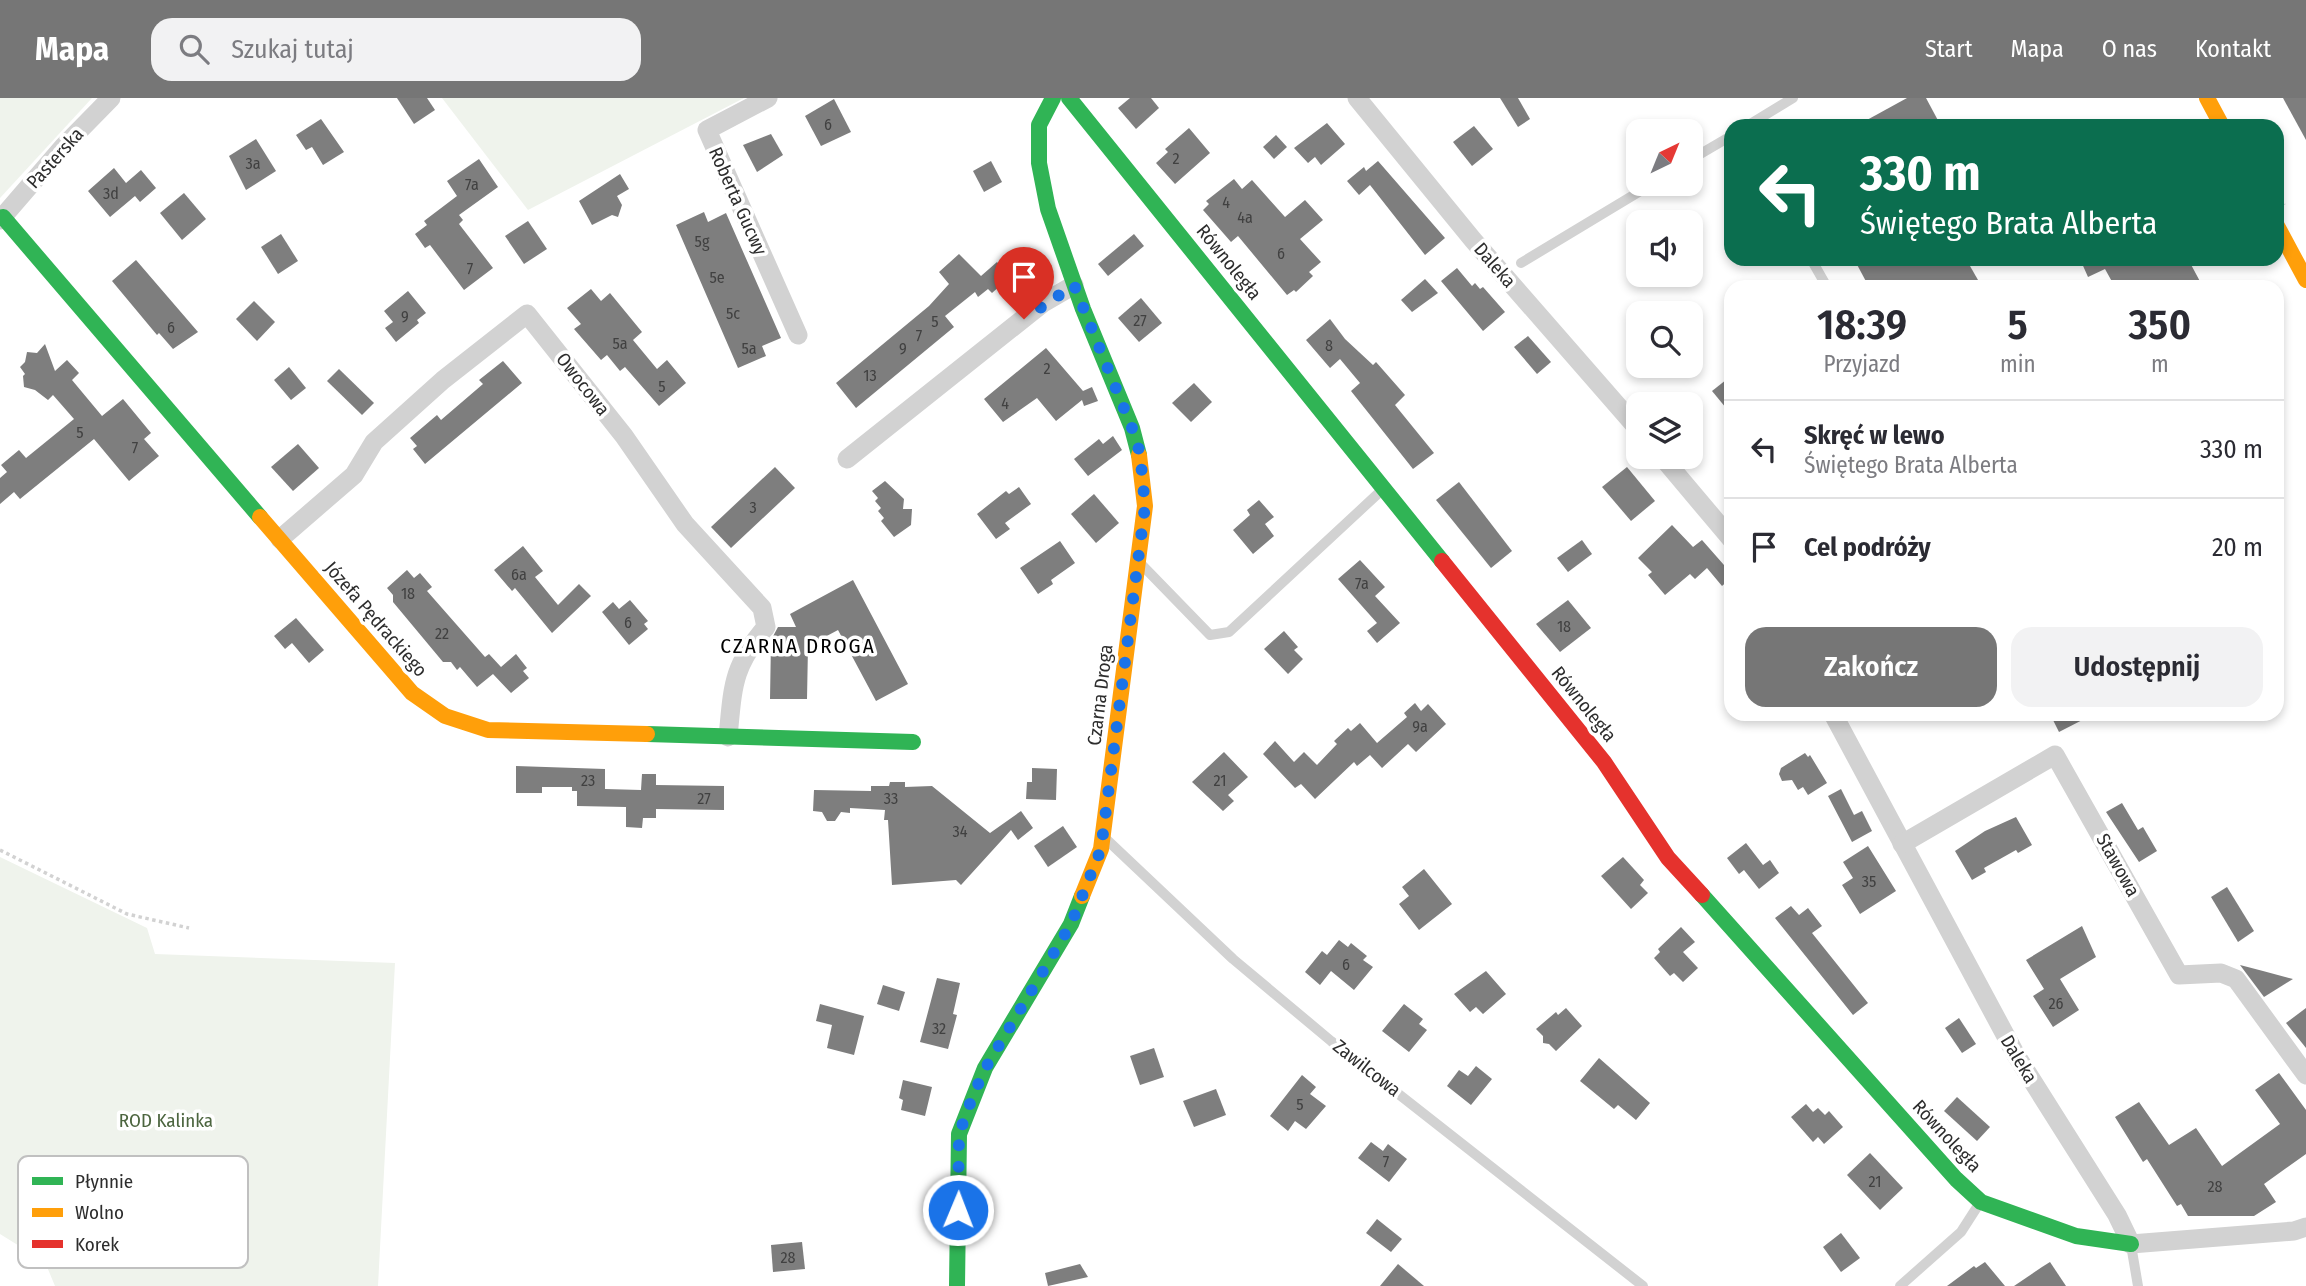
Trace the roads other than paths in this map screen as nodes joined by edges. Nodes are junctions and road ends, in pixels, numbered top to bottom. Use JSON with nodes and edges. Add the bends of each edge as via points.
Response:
{"nodes":[{"id":1,"x":111,"y":98,"type":"edge"},
{"id":2,"x":768,"y":98,"type":"edge"},
{"id":3,"x":1053,"y":98,"type":"edge"},
{"id":4,"x":1069,"y":98,"type":"edge"},
{"id":5,"x":1357,"y":98,"type":"edge"},
{"id":6,"x":1793,"y":98,"type":"edge"},
{"id":7,"x":2207,"y":98,"type":"edge"},
{"id":8,"x":1758,"y":119,"type":"edge"},
{"id":9,"x":2218,"y":119,"type":"edge"},
{"id":10,"x":1724,"y":140,"type":"edge"},
{"id":11,"x":1703,"y":152,"type":"edge"},
{"id":12,"x":1632,"y":196,"type":"edge"},
{"id":13,"x":2,"y":218,"type":"edge"},
{"id":14,"x":2284,"y":239,"type":"edge"},
{"id":15,"x":1521,"y":264,"type":"dead end"},
{"id":16,"x":2306,"y":280,"type":"edge"},
{"id":17,"x":1074,"y":285,"type":"junction"},
{"id":18,"x":798,"y":335,"type":"dead end"},
{"id":19,"x":1626,"y":415,"type":"edge"},
{"id":20,"x":847,"y":460,"type":"dead end"},
{"id":21,"x":1672,"y":469,"type":"edge"},
{"id":22,"x":1383,"y":489,"type":"junction"},
{"id":23,"x":1724,"y":531,"type":"edge"},
{"id":24,"x":280,"y":539,"type":"junction"},
{"id":25,"x":1138,"y":562,"type":"junction"},
{"id":26,"x":1837,"y":721,"type":"edge"},
{"id":27,"x":728,"y":737,"type":"junction"},
{"id":28,"x":913,"y":742,"type":"dead end"},
{"id":29,"x":1103,"y":836,"type":"junction"},
{"id":30,"x":1902,"y":844,"type":"junction"},
{"id":31,"x":2306,"y":1075,"type":"edge"},
{"id":32,"x":1981,"y":1202,"type":"junction"},
{"id":33,"x":2306,"y":1227,"type":"edge"},
{"id":34,"x":2131,"y":1244,"type":"junction"},
{"id":35,"x":957,"y":1286,"type":"edge"},
{"id":36,"x":1643,"y":1286,"type":"edge"},
{"id":37,"x":1900,"y":1286,"type":"edge"},
{"id":38,"x":2138,"y":1286,"type":"edge"}],
"edges":[{"from":1,"to":13,"type":"street","name":"Pasterska"},
{"from":2,"to":18,"type":"street","name":"Roberta Gucwy","via":[[707,130]]},
{"from":3,"to":17,"type":"street","name":"Czarna Droga","via":[[1037,130],[1040,180]]},
{"from":4,"to":22,"type":"street","name":"Równoległa"},
{"from":5,"to":19,"type":"street","name":"Daleka"},
{"from":6,"to":8,"type":"lane"},
{"from":7,"to":9,"type":"street"},
{"from":10,"to":11,"type":"lane"},
{"from":12,"to":15,"type":"lane"},
{"from":13,"to":24,"type":"street","name":"Józefa Pędrackiego"},
{"from":14,"to":16,"type":"street"},
{"from":17,"to":20,"type":"street","via":[[1043,303]]},
{"from":17,"to":25,"type":"street","name":"Czarna Droga","via":[[1140,453],[1145,506]]},
{"from":21,"to":23,"type":"street"},
{"from":22,"to":25,"type":"lane","via":[[1229,632],[1210,635]]},
{"from":22,"to":32,"type":"street","name":"Równoległa","via":[[1604,762],[1668,858]]},
{"from":24,"to":27,"type":"street","name":"Józefa Pędrackiego","via":[[412,693],[445,716],[488,730]]},
{"from":24,"to":27,"type":"street","name":"Owocowa","via":[[354,475],[373,442],[527,314],[624,436],[685,524],[762,608],[766,627],[746,651],[734,677]]},
{"from":25,"to":29,"type":"street","name":"Czarna Droga"},
{"from":26,"to":30,"type":"street","name":"Daleka"},
{"from":27,"to":28,"type":"street","name":"Józefa Pędrackiego"},
{"from":29,"to":35,"type":"street","name":"Czarna Droga","via":[[1091,881],[1071,924],[985,1069],[959,1134]]},
{"from":29,"to":36,"type":"lane","name":"Zawilcowa","via":[[1233,959],[1331,1041]]},
{"from":30,"to":31,"type":"street","name":"Stawowa","via":[[2055,755],[2179,975],[2221,973],[2236,979]]},
{"from":30,"to":34,"type":"street","name":"Daleka","via":[[2015,1055]]},
{"from":32,"to":34,"type":"street","name":"Równoległa","via":[[2076,1236]]},
{"from":32,"to":37,"type":"lane","via":[[1961,1232]]},
{"from":33,"to":34,"type":"street"},
{"from":34,"to":38,"type":"lane"}]}
